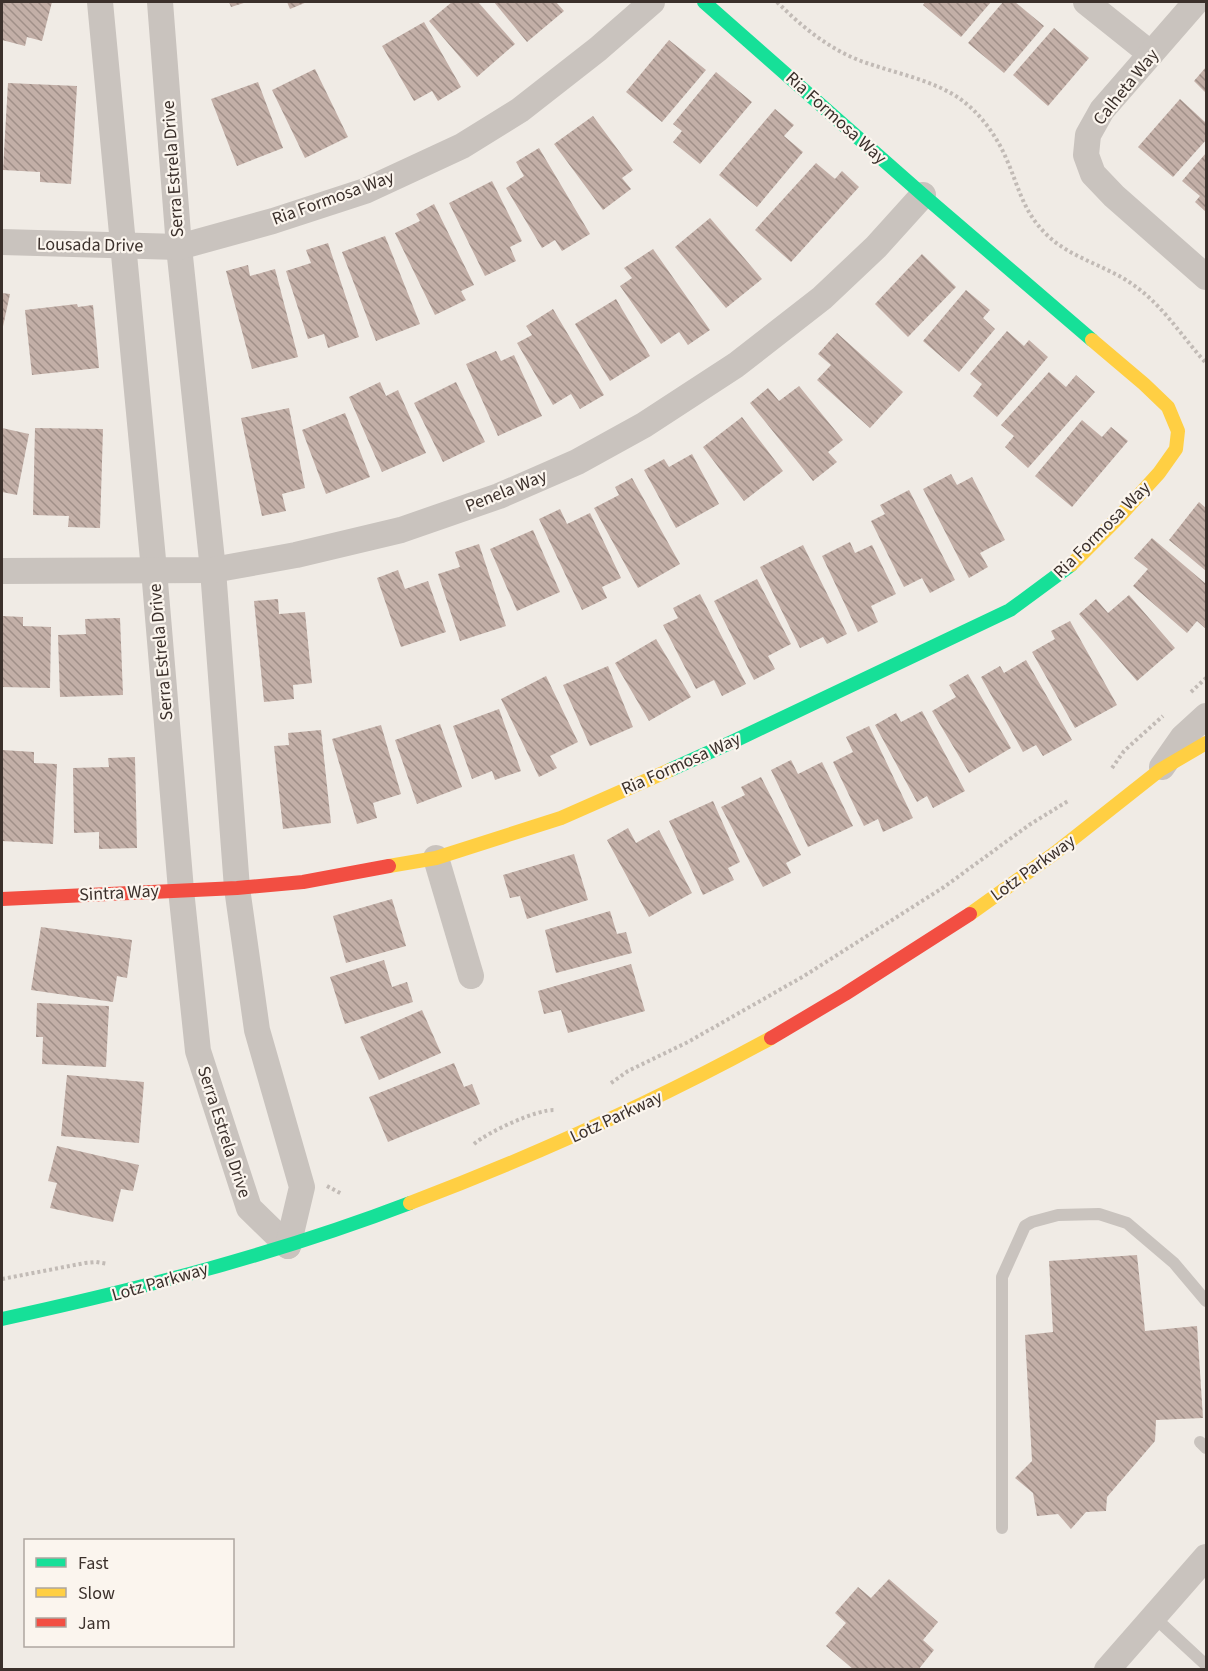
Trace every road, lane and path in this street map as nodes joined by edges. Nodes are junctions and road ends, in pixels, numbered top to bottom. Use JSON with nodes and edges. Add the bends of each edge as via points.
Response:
{"nodes":[{"id":1,"x":100,"y":2,"type":"edge"},
{"id":2,"x":160,"y":2,"type":"edge"},
{"id":3,"x":652,"y":2,"type":"edge"},
{"id":4,"x":704,"y":2,"type":"edge"},
{"id":5,"x":777,"y":2,"type":"edge"},
{"id":6,"x":1086,"y":2,"type":"edge"},
{"id":7,"x":1196,"y":2,"type":"edge"},
{"id":8,"x":1151,"y":54,"type":"junction"},
{"id":9,"x":923,"y":195,"type":"junction"},
{"id":10,"x":2,"y":243,"type":"edge"},
{"id":11,"x":122,"y":246,"type":"junction"},
{"id":12,"x":179,"y":247,"type":"junction"},
{"id":13,"x":1206,"y":277,"type":"edge"},
{"id":14,"x":1206,"y":363,"type":"edge"},
{"id":15,"x":154,"y":570,"type":"junction"},
{"id":16,"x":213,"y":570,"type":"junction"},
{"id":17,"x":2,"y":571,"type":"edge"},
{"id":18,"x":1206,"y":678,"type":"edge"},
{"id":19,"x":1182,"y":699,"type":"dead end"},
{"id":20,"x":1165,"y":715,"type":"dead end"},
{"id":21,"x":1206,"y":716,"type":"edge"},
{"id":22,"x":1206,"y":743,"type":"edge"},
{"id":23,"x":1162,"y":768,"type":"junction"},
{"id":24,"x":1109,"y":771,"type":"dead end"},
{"id":25,"x":1077,"y":797,"type":"dead end"},
{"id":26,"x":436,"y":858,"type":"junction"},
{"id":27,"x":237,"y":888,"type":"junction"},
{"id":28,"x":181,"y":890,"type":"junction"},
{"id":29,"x":2,"y":899,"type":"edge"},
{"id":30,"x":471,"y":976,"type":"dead end"},
{"id":31,"x":605,"y":1089,"type":"dead end"},
{"id":32,"x":562,"y":1111,"type":"dead end"},
{"id":33,"x":471,"y":1147,"type":"dead end"},
{"id":34,"x":302,"y":1187,"type":"junction"},
{"id":35,"x":344,"y":1195,"type":"dead end"},
{"id":36,"x":288,"y":1246,"type":"junction"},
{"id":37,"x":113,"y":1265,"type":"dead end"},
{"id":38,"x":2,"y":1279,"type":"edge"},
{"id":39,"x":1206,"y":1301,"type":"edge"},
{"id":40,"x":2,"y":1319,"type":"edge"},
{"id":41,"x":1002,"y":1527,"type":"dead end"},
{"id":42,"x":1206,"y":1559,"type":"edge"},
{"id":43,"x":1154,"y":1617,"type":"junction"},
{"id":44,"x":1206,"y":1665,"type":"edge"},
{"id":45,"x":1107,"y":1670,"type":"edge"}],
"edges":[{"from":1,"to":11,"type":"street","name":"Serra Estrela Drive"},
{"from":2,"to":12,"type":"street","name":"Serra Estrela Drive"},
{"from":3,"to":12,"type":"street","name":"Ria Formosa Way","via":[[520,110],[462,146],[365,191]]},
{"from":4,"to":9,"type":"street","name":"Ria Formosa Way"},
{"from":5,"to":14,"type":"path","via":[[812,34],[835,48],[858,60],[929,82],[973,110],[998,141],[1021,198],[1046,233],[1070,252],[1134,285],[1164,312]]},
{"from":6,"to":8,"type":"street"},
{"from":7,"to":8,"type":"street","name":"Calheta Way"},
{"from":8,"to":13,"type":"street","name":"Calheta Way","via":[[1102,110],[1088,135],[1086,155],[1093,174],[1114,196]]},
{"from":9,"to":16,"type":"street","name":"Penela Way","via":[[822,298],[736,365],[644,425],[577,462],[499,496],[401,530]]},
{"from":9,"to":26,"type":"street","name":"Ria Formosa Way","via":[[1168,407],[1178,431],[1176,449],[1159,473],[1066,570],[1010,610],[561,818]]},
{"from":10,"to":11,"type":"street","name":"Lousada Drive"},
{"from":11,"to":12,"type":"street","name":"Lousada Drive"},
{"from":11,"to":15,"type":"street","name":"Serra Estrela Drive"},
{"from":12,"to":16,"type":"street","name":"Serra Estrela Drive"},
{"from":15,"to":16,"type":"street","name":"Penela Way"},
{"from":15,"to":17,"type":"street","name":"Penela Way"},
{"from":15,"to":28,"type":"street","name":"Serra Estrela Drive"},
{"from":16,"to":27,"type":"street","name":"Serra Estrela Drive"},
{"from":18,"to":19,"type":"path"},
{"from":20,"to":24,"type":"path","via":[[1124,751]]},
{"from":21,"to":23,"type":"street","name":"Lotz Parkway","via":[[1183,737]]},
{"from":22,"to":23,"type":"street","name":"Lotz Parkway"},
{"from":23,"to":36,"type":"street","name":"Lotz Parkway","via":[[1032,870],[939,934],[754,1047],[504,1168],[420,1202]]},
{"from":25,"to":31,"type":"path","via":[[1029,825],[944,887],[851,947],[746,1010],[620,1076]]},
{"from":26,"to":27,"type":"street","name":"Ria Formosa Way","via":[[303,882]]},
{"from":26,"to":30,"type":"street"},
{"from":27,"to":28,"type":"street","name":"Sintra Way"},
{"from":27,"to":34,"type":"street","name":"Serra Estrela Drive","via":[[257,1030]]},
{"from":28,"to":29,"type":"street","name":"Sintra Way"},
{"from":28,"to":36,"type":"street","name":"Serra Estrela Drive","via":[[198,1052],[249,1208]]},
{"from":32,"to":33,"type":"path","via":[[535,1113]]},
{"from":34,"to":35,"type":"path","via":[[321,1179]]},
{"from":34,"to":36,"type":"street","name":"Serra Estrela Drive"},
{"from":36,"to":40,"type":"street","name":"Lotz Parkway","via":[[116,1296]]},
{"from":37,"to":38,"type":"path","via":[[85,1263]]},
{"from":39,"to":41,"type":"lane","via":[[1174,1263],[1126,1223],[1099,1214],[1058,1215],[1024,1226],[1002,1277]]},
{"from":42,"to":43,"type":"street"},
{"from":43,"to":44,"type":"lane"},
{"from":43,"to":45,"type":"street"}]}
